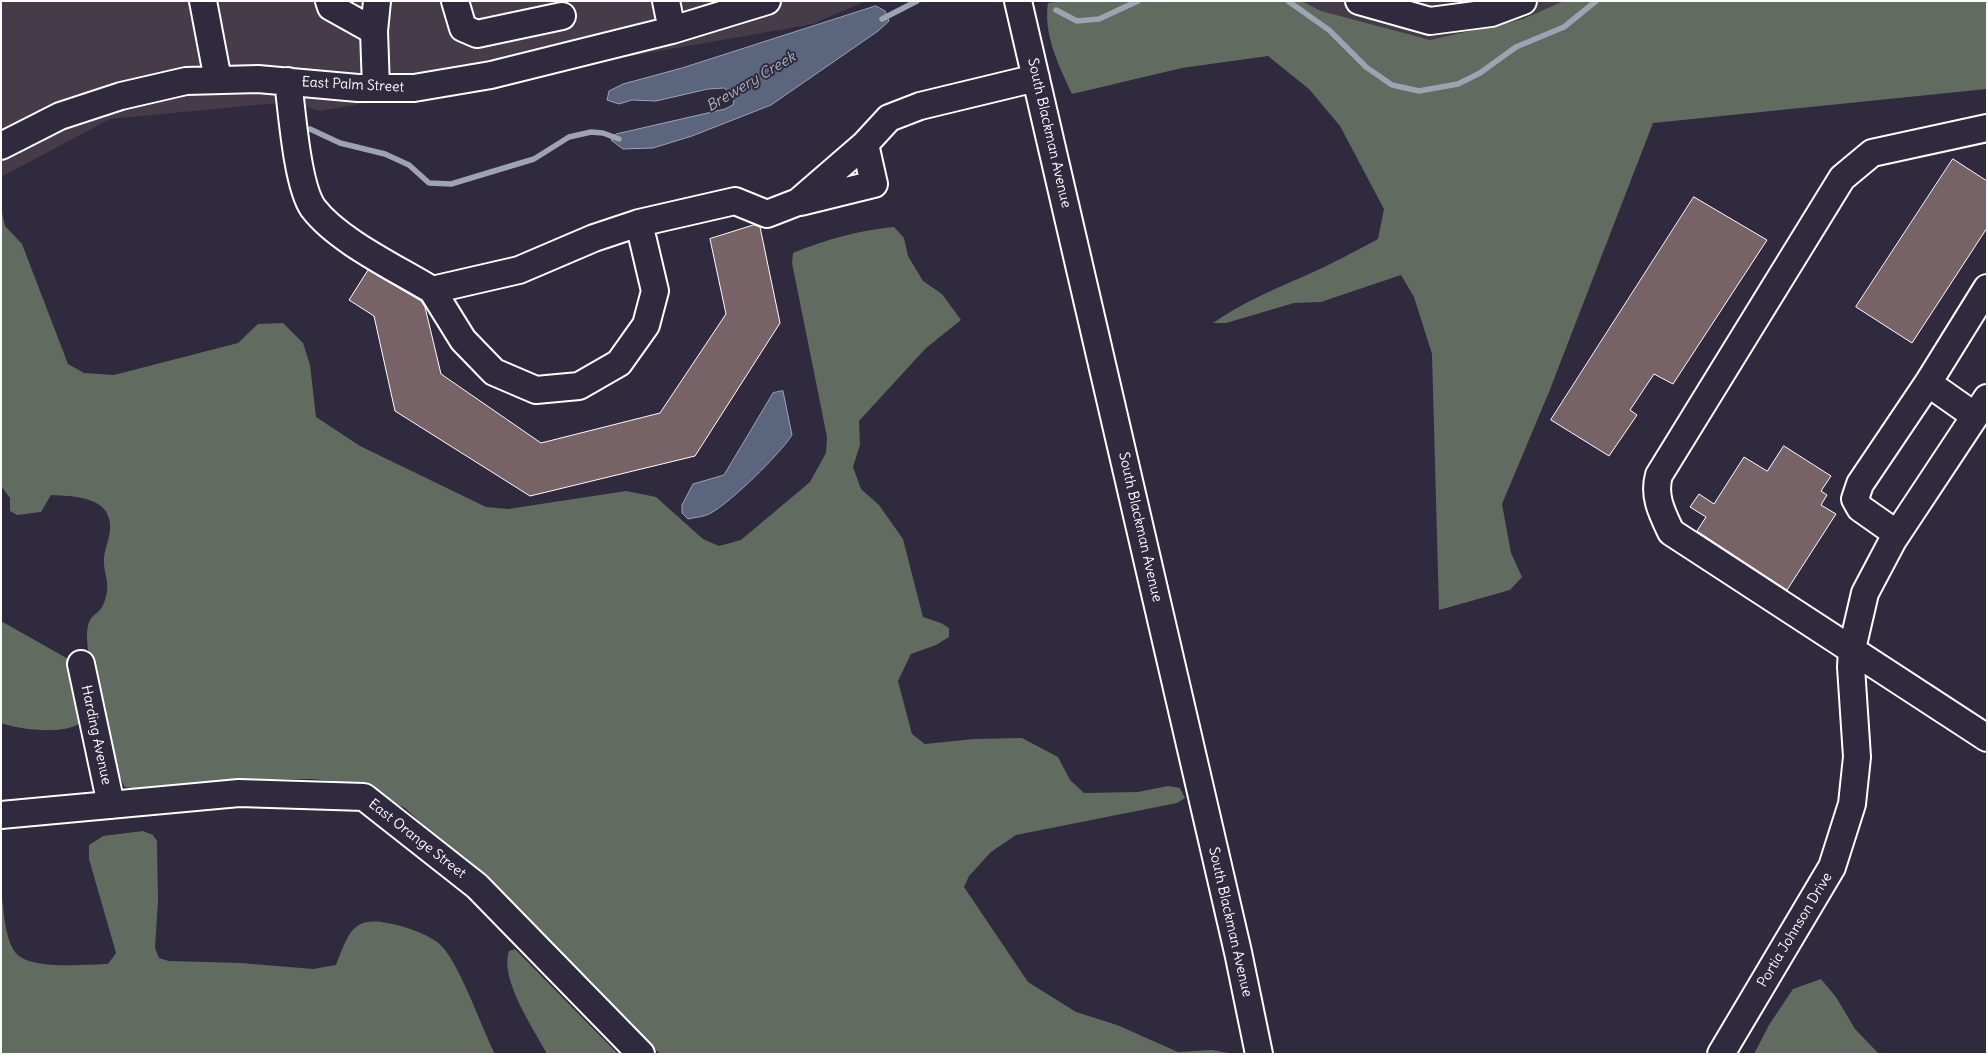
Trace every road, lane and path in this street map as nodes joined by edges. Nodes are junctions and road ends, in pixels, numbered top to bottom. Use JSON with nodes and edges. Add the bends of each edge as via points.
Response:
{"nodes":[{"id":1,"x":203,"y":1,"type":"edge"},
{"id":2,"x":329,"y":1,"type":"edge"},
{"id":3,"x":377,"y":1,"type":"edge"},
{"id":4,"x":455,"y":1,"type":"edge"},
{"id":5,"x":666,"y":1,"type":"edge"},
{"id":6,"x":767,"y":1,"type":"edge"},
{"id":7,"x":1018,"y":1,"type":"edge"},
{"id":8,"x":1359,"y":1,"type":"edge"},
{"id":9,"x":1523,"y":1,"type":"edge"},
{"id":10,"x":561,"y":8,"type":"edge"},
{"id":11,"x":672,"y":30,"type":"junction"},
{"id":12,"x":374,"y":32,"type":"junction"},
{"id":13,"x":570,"y":55,"type":"junction"},
{"id":14,"x":1036,"y":78,"type":"junction"},
{"id":15,"x":218,"y":80,"type":"junction"},
{"id":16,"x":288,"y":81,"type":"junction"},
{"id":17,"x":376,"y":88,"type":"junction"},
{"id":18,"x":1987,"y":128,"type":"edge"},
{"id":19,"x":865,"y":144,"type":"junction"},
{"id":20,"x":1,"y":146,"type":"edge"},
{"id":21,"x":798,"y":202,"type":"junction"},
{"id":22,"x":639,"y":223,"type":"junction"},
{"id":23,"x":1987,"y":288,"type":"edge"},
{"id":24,"x":432,"y":290,"type":"junction"},
{"id":25,"x":1928,"y":383,"type":"junction"},
{"id":26,"x":1981,"y":407,"type":"edge"},
{"id":27,"x":1897,"y":534,"type":"junction"},
{"id":28,"x":1852,"y":650,"type":"junction"},
{"id":29,"x":81,"y":664,"type":"dead end"},
{"id":30,"x":1987,"y":738,"type":"edge"},
{"id":31,"x":111,"y":805,"type":"junction"},
{"id":32,"x":1,"y":815,"type":"edge"},
{"id":33,"x":641,"y":1054,"type":"edge"},
{"id":34,"x":1259,"y":1054,"type":"edge"},
{"id":35,"x":1721,"y":1054,"type":"edge"}],
"edges":[{"from":1,"to":15,"type":"street"},
{"from":2,"to":12,"type":"street","via":[[331,7]]},
{"from":3,"to":12,"type":"street"},
{"from":4,"to":10,"type":"street","via":[[463,28],[477,34]]},
{"from":5,"to":11,"type":"street"},
{"from":6,"to":11,"type":"street","name":"East Palm Street"},
{"from":7,"to":14,"type":"street","name":"South Blackman Avenue"},
{"from":8,"to":9,"type":"street","via":[[1430,21],[1491,13]]},
{"from":10,"to":13,"type":"street"},
{"from":11,"to":13,"type":"street","name":"East Palm Street"},
{"from":12,"to":17,"type":"street"},
{"from":13,"to":17,"type":"street","name":"East Palm Street","via":[[491,75],[414,88]]},
{"from":14,"to":19,"type":"street","via":[[920,106],[889,118]]},
{"from":14,"to":34,"type":"street","name":"South Blackman Avenue"},
{"from":15,"to":16,"type":"street","name":"East Palm Street"},
{"from":15,"to":20,"type":"street","name":"East Palm Street","via":[[186,81],[121,96],[60,116]]},
{"from":16,"to":17,"type":"street","name":"East Palm Street"},
{"from":16,"to":24,"type":"street","via":[[300,170],[312,207],[338,233]]},
{"from":18,"to":28,"type":"street","via":[[1872,154],[1842,178],[1659,475],[1656,485],[1659,507],[1671,532]]},
{"from":19,"to":21,"type":"street"},
{"from":19,"to":21,"type":"street","via":[[874,184]]},
{"from":21,"to":22,"type":"street","via":[[767,214],[735,201]]},
{"from":22,"to":24,"type":"street","via":[[519,270]]},
{"from":22,"to":24,"type":"street","via":[[655,291],[646,326],[620,363],[579,386],[536,390],[494,372],[463,340]]},
{"from":23,"to":25,"type":"street"},
{"from":25,"to":26,"type":"street"},
{"from":25,"to":27,"type":"street","via":[[1860,484],[1855,499],[1860,508]]},
{"from":26,"to":27,"type":"street","name":"Portia Johnson Drive"},
{"from":27,"to":28,"type":"street","name":"Portia Johnson Drive","via":[[1865,593]]},
{"from":28,"to":30,"type":"street"},
{"from":28,"to":35,"type":"street","name":"Portia Johnson Drive","via":[[1851,688],[1857,757],[1852,804],[1832,867]]},
{"from":29,"to":31,"type":"street","name":"Harding Avenue"},
{"from":31,"to":32,"type":"street","name":"East Orange Street"},
{"from":31,"to":33,"type":"street","name":"East Orange Street","via":[[239,793],[364,797],[477,886]]}]}
